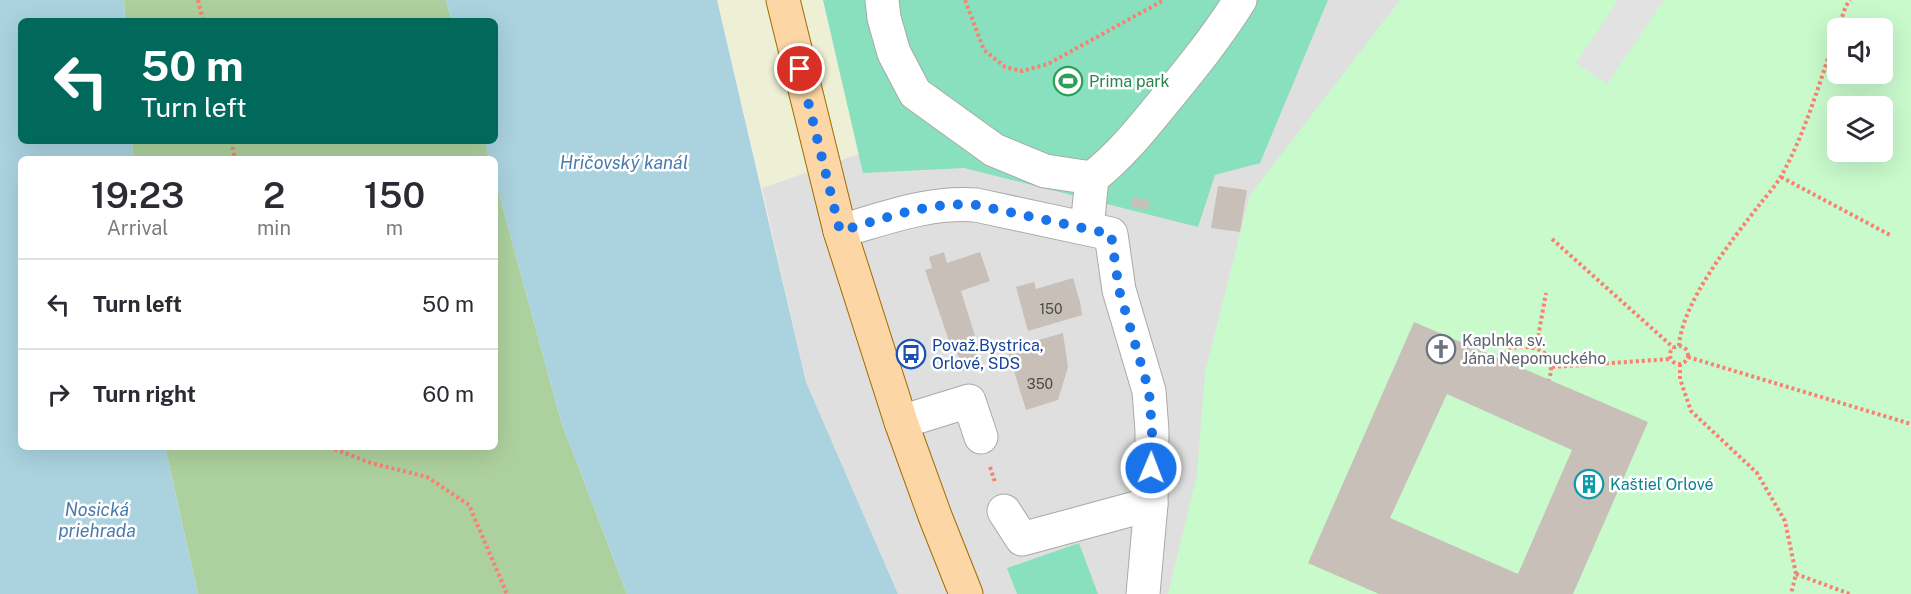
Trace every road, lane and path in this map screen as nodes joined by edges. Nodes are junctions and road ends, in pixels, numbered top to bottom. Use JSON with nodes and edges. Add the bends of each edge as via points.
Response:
{"nodes":[{"id":1,"x":198,"y":0,"type":"edge"},
{"id":2,"x":783,"y":0,"type":"edge"},
{"id":3,"x":882,"y":0,"type":"edge"},
{"id":4,"x":965,"y":0,"type":"edge"},
{"id":5,"x":1164,"y":0,"type":"edge"},
{"id":6,"x":1240,"y":0,"type":"edge"},
{"id":7,"x":1850,"y":0,"type":"edge"},
{"id":8,"x":202,"y":18,"type":"edge"},
{"id":9,"x":1842,"y":18,"type":"edge"},
{"id":10,"x":1827,"y":61,"type":"edge"},
{"id":11,"x":1781,"y":177,"type":"junction"},
{"id":12,"x":1092,"y":178,"type":"junction"},
{"id":13,"x":1087,"y":228,"type":"junction"},
{"id":14,"x":840,"y":231,"type":"junction"},
{"id":15,"x":1890,"y":235,"type":"dead end"},
{"id":16,"x":1552,"y":239,"type":"dead end"},
{"id":17,"x":1546,"y":293,"type":"dead end"},
{"id":18,"x":1679,"y":346,"type":"junction"},
{"id":19,"x":1536,"y":348,"type":"junction"},
{"id":20,"x":1674,"y":348,"type":"junction"},
{"id":21,"x":1688,"y":357,"type":"junction"},
{"id":22,"x":1671,"y":358,"type":"junction"},
{"id":23,"x":1501,"y":359,"type":"dead end"},
{"id":24,"x":1680,"y":364,"type":"junction"},
{"id":25,"x":1551,"y":367,"type":"junction"},
{"id":26,"x":1549,"y":380,"type":"dead end"},
{"id":27,"x":902,"y":422,"type":"junction"},
{"id":28,"x":1911,"y":424,"type":"edge"},
{"id":29,"x":981,"y":437,"type":"joint"},
{"id":30,"x":337,"y":450,"type":"edge"},
{"id":31,"x":1151,"y":504,"type":"junction"},
{"id":32,"x":1004,"y":511,"type":"joint"},
{"id":33,"x":1796,"y":574,"type":"junction"},
{"id":34,"x":507,"y":594,"type":"edge"},
{"id":35,"x":966,"y":594,"type":"edge"},
{"id":36,"x":1143,"y":594,"type":"edge"},
{"id":37,"x":1791,"y":594,"type":"edge"},
{"id":38,"x":1850,"y":594,"type":"edge"}],
"edges":[{"from":1,"to":8,"type":"path"},
{"from":2,"to":14,"type":"main road"},
{"from":3,"to":12,"type":"street","via":[[894,52],[915,93],[994,150],[1045,171]]},
{"from":4,"to":5,"type":"path","via":[[984,50],[1005,67],[1022,71],[1048,64]]},
{"from":6,"to":12,"type":"street","via":[[1205,52],[1154,115],[1114,161]]},
{"from":7,"to":9,"type":"path"},
{"from":10,"to":11,"type":"path","via":[[1806,123]]},
{"from":11,"to":15,"type":"path"},
{"from":11,"to":18,"type":"path","via":[[1722,253],[1685,317]]},
{"from":12,"to":13,"type":"street"},
{"from":13,"to":14,"type":"street","via":[[956,203]]},
{"from":13,"to":31,"type":"street","via":[[1111,234],[1119,290],[1149,391]]},
{"from":14,"to":27,"type":"main road"},
{"from":16,"to":20,"type":"path"},
{"from":17,"to":19,"type":"path"},
{"from":18,"to":20,"type":"path"},
{"from":18,"to":21,"type":"path","via":[[1685,348]]},
{"from":19,"to":23,"type":"path","via":[[1510,348]]},
{"from":19,"to":25,"type":"path","via":[[1546,353]]},
{"from":20,"to":22,"type":"path"},
{"from":21,"to":24,"type":"path"},
{"from":21,"to":28,"type":"path"},
{"from":22,"to":24,"type":"path"},
{"from":22,"to":25,"type":"path"},
{"from":24,"to":33,"type":"path","via":[[1680,379],[1691,411],[1757,473],[1785,521]]},
{"from":25,"to":26,"type":"path"},
{"from":27,"to":29,"type":"street","via":[[969,400]]},
{"from":27,"to":35,"type":"main road"},
{"from":29,"to":32,"type":"path"},
{"from":30,"to":34,"type":"path","via":[[427,477],[469,505]]},
{"from":31,"to":32,"type":"street","via":[[1022,539]]},
{"from":31,"to":36,"type":"street"},
{"from":33,"to":37,"type":"path"},
{"from":33,"to":38,"type":"path"}]}
